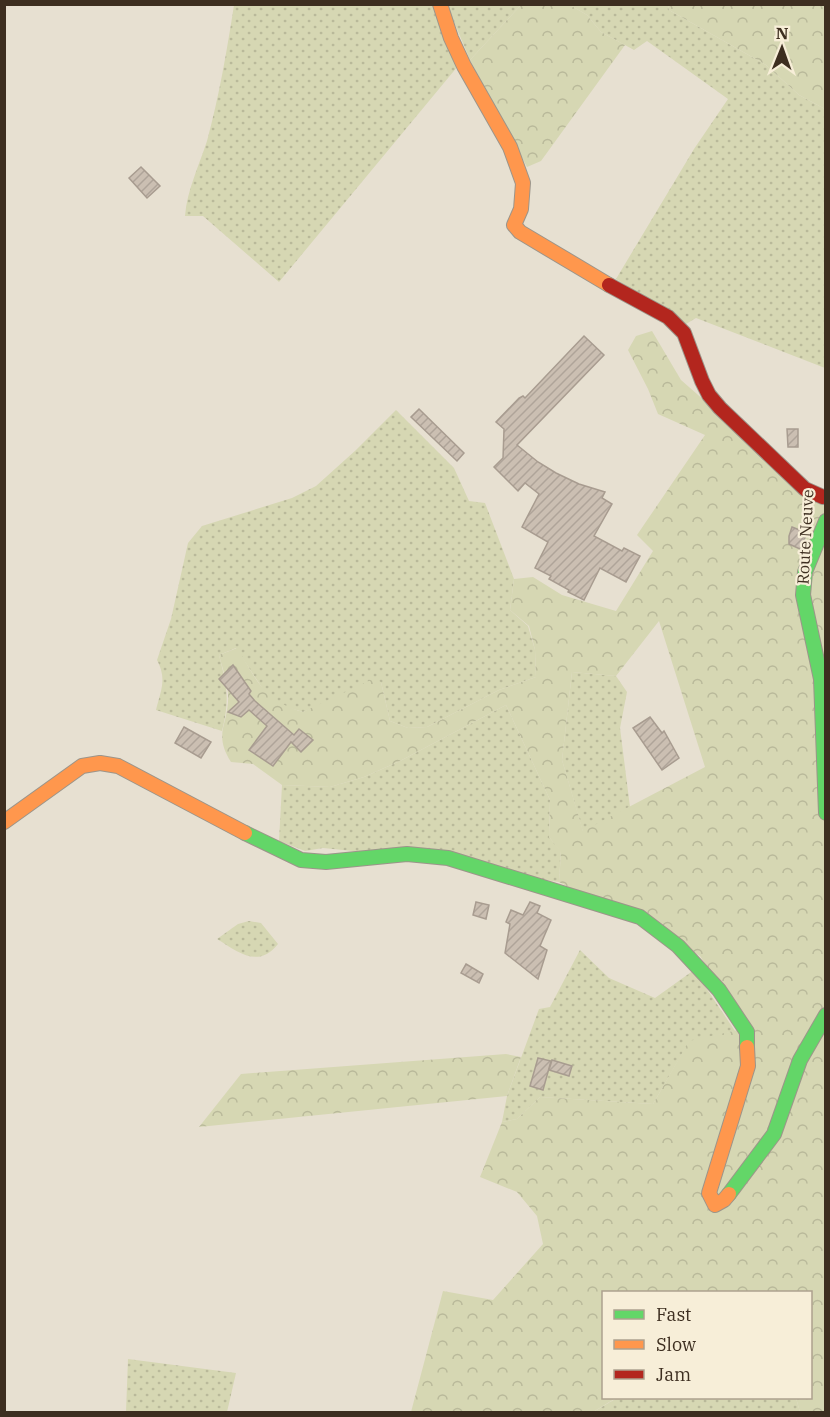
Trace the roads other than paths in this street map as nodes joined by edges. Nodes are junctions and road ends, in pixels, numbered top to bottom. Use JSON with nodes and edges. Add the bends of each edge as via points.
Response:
{"nodes":[{"id":1,"x":440,"y":4,"type":"edge"},
{"id":2,"x":824,"y":491,"type":"edge"},
{"id":3,"x":825,"y":521,"type":"edge"},
{"id":4,"x":820,"y":535,"type":"junction"},
{"id":5,"x":818,"y":582,"type":"dead end"},
{"id":6,"x":819,"y":604,"type":"dead end"},
{"id":7,"x":825,"y":636,"type":"edge"},
{"id":8,"x":825,"y":813,"type":"edge"},
{"id":9,"x":4,"y":822,"type":"edge"},
{"id":10,"x":825,"y":1015,"type":"edge"}],
"edges":[{"from":1,"to":2,"type":"street","via":[[451,38],[510,147],[523,183],[521,209],[514,225],[608,285],[668,317],[684,333],[702,381],[720,408],[805,489]]},
{"from":2,"to":4,"type":"street","name":"Route Neuve"},
{"from":3,"to":4,"type":"street"},
{"from":4,"to":5,"type":"street","name":"Route Neuve"},
{"from":4,"to":8,"type":"street","via":[[805,572],[803,595],[821,679]]},
{"from":6,"to":7,"type":"street","name":"Route Neuve"},
{"from":9,"to":10,"type":"street","via":[[81,766],[100,763],[118,766],[302,860],[326,862],[407,854],[448,858],[640,917],[678,946],[719,990],[747,1032],[748,1065],[709,1192],[716,1205],[738,1184],[774,1134],[801,1060]]}]}
